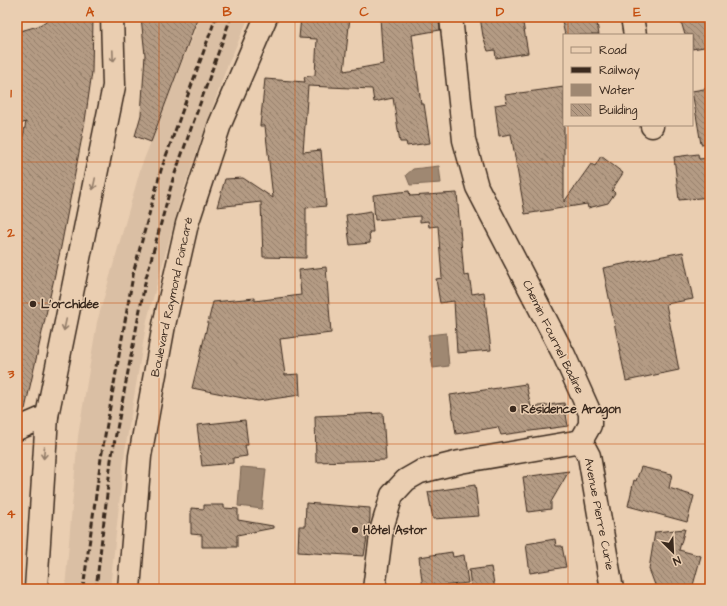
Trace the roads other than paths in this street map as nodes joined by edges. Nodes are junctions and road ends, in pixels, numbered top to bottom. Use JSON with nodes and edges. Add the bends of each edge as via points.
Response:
{"nodes":[{"id":1,"x":112,"y":17,"type":"edge"},
{"id":2,"x":266,"y":17,"type":"edge"},
{"id":3,"x":451,"y":17,"type":"edge"},
{"id":4,"x":632,"y":17,"type":"edge"},
{"id":5,"x":635,"y":34,"type":"edge"},
{"id":6,"x":46,"y":416,"type":"junction"},
{"id":7,"x":17,"y":429,"type":"edge"},
{"id":8,"x":581,"y":441,"type":"junction"},
{"id":9,"x":36,"y":589,"type":"edge"},
{"id":10,"x":129,"y":589,"type":"edge"},
{"id":11,"x":374,"y":589,"type":"edge"},
{"id":12,"x":612,"y":589,"type":"edge"}],
"edges":[{"from":1,"to":6,"type":"street","one_way":true,"via":[[114,86]]},
{"from":2,"to":10,"type":"street","name":"Boulevard Raymond Poincaré","via":[[220,124],[187,224],[164,325],[140,456]]},
{"from":3,"to":8,"type":"street","name":"Chemin Fournel Badine","via":[[464,140],[477,187],[564,355],[590,413],[590,425]]},
{"from":4,"to":5,"type":"street"},
{"from":6,"to":7,"type":"street"},
{"from":6,"to":9,"type":"street","one_way":true},
{"from":8,"to":11,"type":"street","via":[[460,462],[420,472],[406,480],[392,494],[382,528]]},
{"from":8,"to":12,"type":"street","name":"Avenue Pierre Curie","via":[[589,456]]}]}
